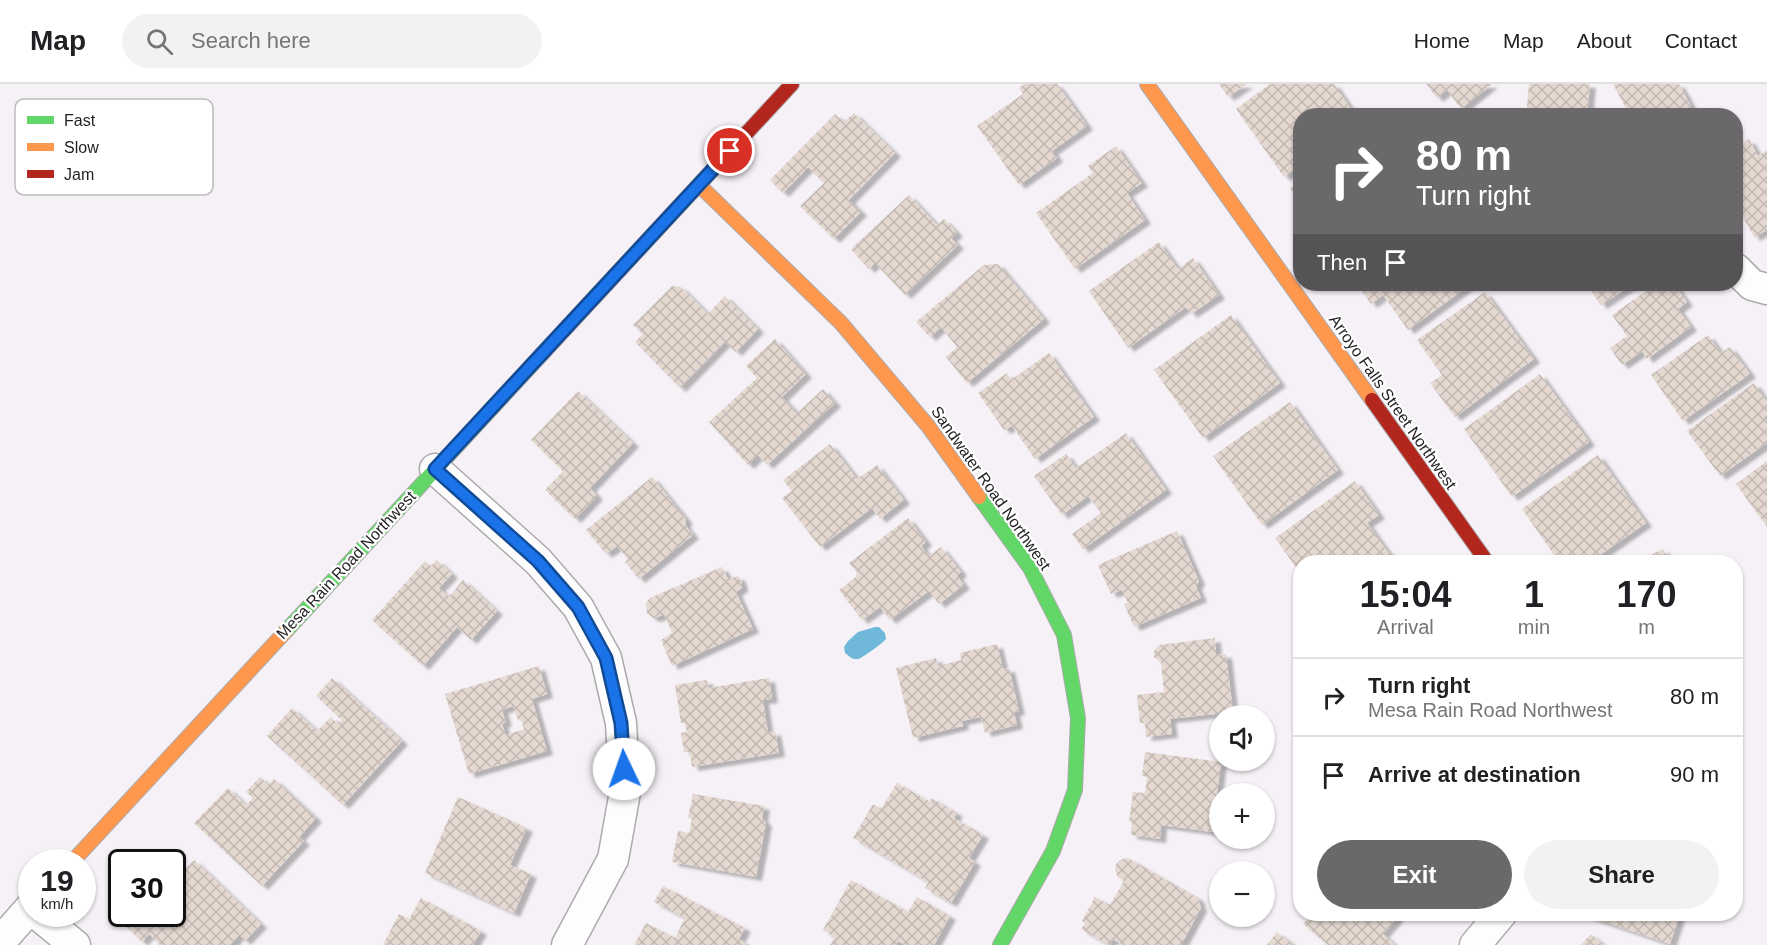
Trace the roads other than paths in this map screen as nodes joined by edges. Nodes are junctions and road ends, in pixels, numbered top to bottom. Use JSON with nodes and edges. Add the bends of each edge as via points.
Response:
{"nodes":[{"id":1,"x":792,"y":84,"type":"edge"},
{"id":2,"x":1147,"y":84,"type":"edge"},
{"id":3,"x":699,"y":185,"type":"junction"},
{"id":4,"x":1743,"y":276,"type":"edge"},
{"id":5,"x":1293,"y":289,"type":"edge"},
{"id":6,"x":1767,"y":289,"type":"edge"},
{"id":7,"x":1294,"y":291,"type":"edge"},
{"id":8,"x":435,"y":469,"type":"junction"},
{"id":9,"x":1482,"y":555,"type":"edge"},
{"id":10,"x":84,"y":849,"type":"edge"},
{"id":11,"x":1495,"y":921,"type":"edge"},
{"id":12,"x":18,"y":927,"type":"edge"},
{"id":13,"x":54,"y":927,"type":"edge"},
{"id":14,"x":8,"y":941,"type":"edge"},
{"id":15,"x":75,"y":945,"type":"edge"},
{"id":16,"x":567,"y":945,"type":"edge"},
{"id":17,"x":1000,"y":945,"type":"edge"},
{"id":18,"x":1475,"y":945,"type":"edge"}],
"edges":[{"from":1,"to":3,"type":"street","name":"Mesa Rain Road Northwest"},
{"from":2,"to":5,"type":"street","name":"Arroyo Falls Street Northwest"},
{"from":3,"to":8,"type":"street","name":"Mesa Rain Road Northwest"},
{"from":3,"to":17,"type":"street","name":"Sandwater Road Northwest","via":[[841,323],[928,426],[1030,568],[1064,634],[1078,718],[1075,790],[1053,851]]},
{"from":4,"to":6,"type":"street","via":[[1752,285]]},
{"from":7,"to":9,"type":"street","name":"Arroyo Falls Street Northwest"},
{"from":8,"to":10,"type":"street","name":"Mesa Rain Road Northwest"},
{"from":8,"to":16,"type":"street","via":[[538,561],[578,607],[606,658],[621,723],[625,792],[613,859]]},
{"from":11,"to":18,"type":"street"},
{"from":12,"to":14,"type":"street"},
{"from":13,"to":15,"type":"street"}]}
